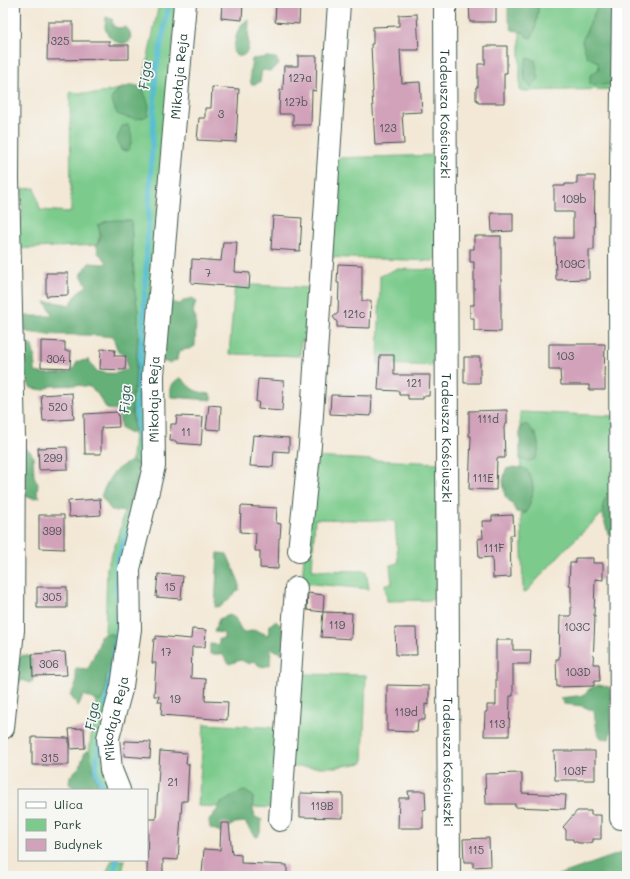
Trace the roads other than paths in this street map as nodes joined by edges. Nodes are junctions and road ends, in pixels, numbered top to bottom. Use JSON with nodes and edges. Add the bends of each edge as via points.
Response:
{"nodes":[{"id":1,"x":9,"y":3,"type":"edge"},
{"id":2,"x":185,"y":3,"type":"edge"},
{"id":3,"x":339,"y":3,"type":"edge"},
{"id":4,"x":445,"y":3,"type":"edge"},
{"id":5,"x":623,"y":3,"type":"edge"},
{"id":6,"x":299,"y":551,"type":"dead end"},
{"id":7,"x":296,"y":588,"type":"dead end"},
{"id":8,"x":3,"y":728,"type":"edge"},
{"id":9,"x":119,"y":789,"type":"edge"},
{"id":10,"x":621,"y":818,"type":"dead end"},
{"id":11,"x":280,"y":820,"type":"dead end"},
{"id":12,"x":449,"y":873,"type":"dead end"}],
"edges":[{"from":1,"to":8,"type":"street","via":[[8,179],[14,439],[13,630]]},
{"from":2,"to":9,"type":"street","name":"Mikołaja Reja","via":[[153,375],[154,466],[129,569],[130,630],[122,686],[108,738],[111,770]]},
{"from":3,"to":6,"type":"street","via":[[310,445]]},
{"from":4,"to":12,"type":"street","name":"Tadeusza Kościuszki"},
{"from":5,"to":10,"type":"street","via":[[620,259]]},
{"from":7,"to":11,"type":"street"}]}
